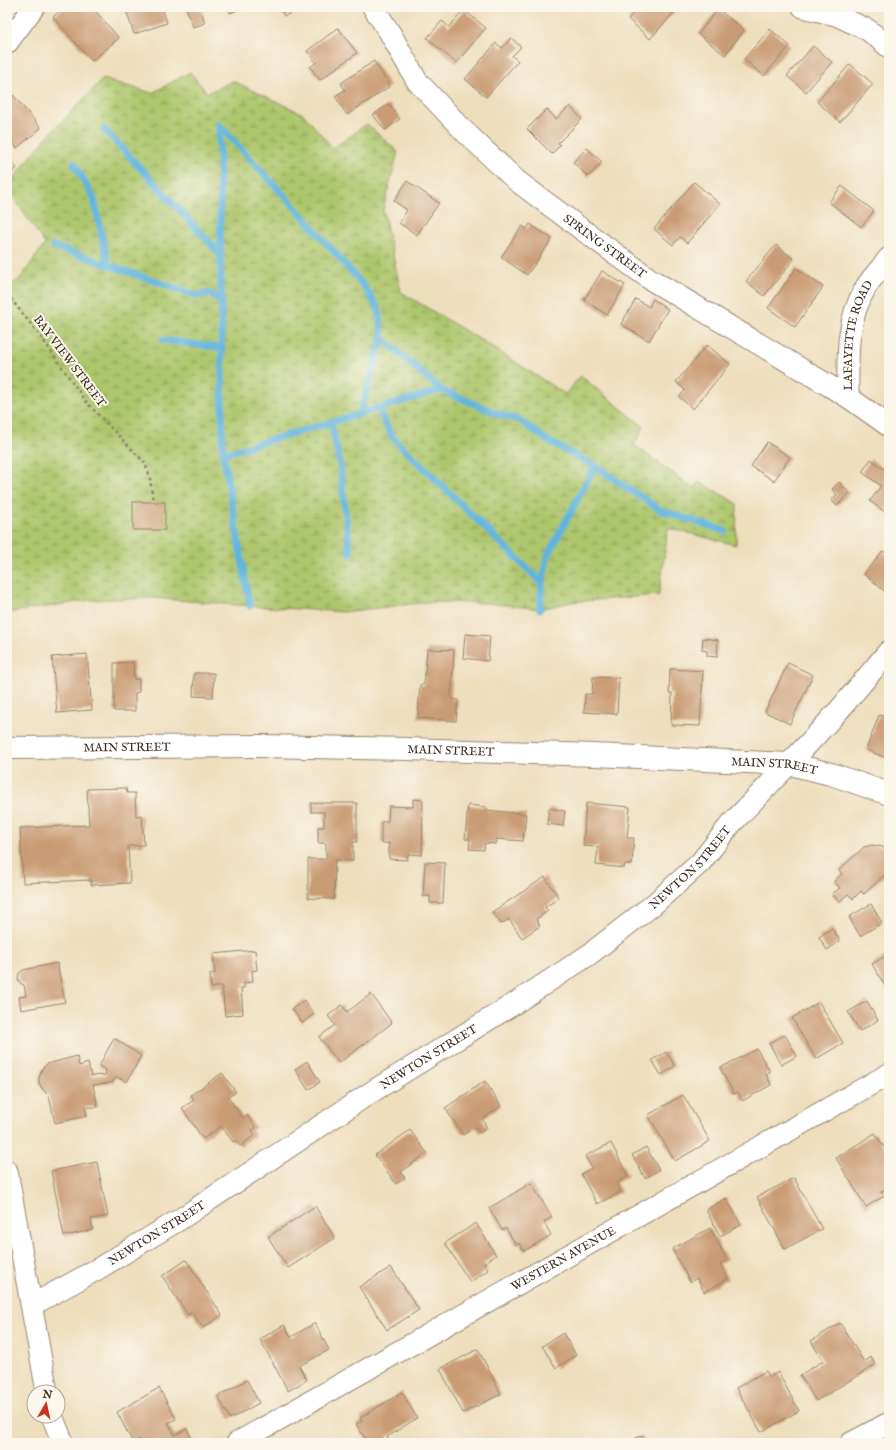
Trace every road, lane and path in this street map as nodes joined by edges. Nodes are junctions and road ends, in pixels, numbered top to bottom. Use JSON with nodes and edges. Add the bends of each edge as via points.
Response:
{"nodes":[{"id":1,"x":34,"y":7,"type":"edge"},
{"id":2,"x":373,"y":7,"type":"edge"},
{"id":3,"x":803,"y":7,"type":"edge"},
{"id":4,"x":854,"y":7,"type":"edge"},
{"id":5,"x":868,"y":30,"type":"junction"},
{"id":6,"x":7,"y":43,"type":"edge"},
{"id":7,"x":889,"y":47,"type":"edge"},
{"id":8,"x":889,"y":258,"type":"edge"},
{"id":9,"x":7,"y":294,"type":"edge"},
{"id":10,"x":848,"y":398,"type":"junction"},
{"id":11,"x":889,"y":426,"type":"edge"},
{"id":12,"x":153,"y":502,"type":"dead end"},
{"id":13,"x":889,"y":651,"type":"edge"},
{"id":14,"x":7,"y":748,"type":"edge"},
{"id":15,"x":790,"y":764,"type":"junction"},
{"id":16,"x":889,"y":794,"type":"edge"},
{"id":17,"x":889,"y":1074,"type":"edge"},
{"id":18,"x":7,"y":1171,"type":"edge"},
{"id":19,"x":32,"y":1306,"type":"junction"},
{"id":20,"x":46,"y":1384,"type":"edge"},
{"id":21,"x":889,"y":1423,"type":"edge"},
{"id":22,"x":55,"y":1424,"type":"edge"},
{"id":23,"x":63,"y":1443,"type":"edge"},
{"id":24,"x":237,"y":1443,"type":"edge"},
{"id":25,"x":851,"y":1443,"type":"edge"}],
"edges":[{"from":1,"to":6,"type":"street"},
{"from":2,"to":10,"type":"street","name":"SPRING STREET","via":[[417,81],[463,130],[517,181],[650,279]]},
{"from":3,"to":5,"type":"street","via":[[836,15]]},
{"from":4,"to":5,"type":"street"},
{"from":5,"to":7,"type":"street"},
{"from":8,"to":10,"type":"street","name":"LAFAYETTE ROAD","via":[[866,286],[854,313],[849,336]]},
{"from":9,"to":12,"type":"path","name":"BAY VIEW STREET","via":[[87,403],[145,463]]},
{"from":10,"to":11,"type":"street","name":"SPRING STREET"},
{"from":13,"to":15,"type":"street","name":"NEWTON STREET"},
{"from":14,"to":15,"type":"main road","name":"MAIN STREET","via":[[261,746]]},
{"from":15,"to":16,"type":"main road","name":"MAIN STREET","via":[[831,774]]},
{"from":15,"to":19,"type":"street","name":"NEWTON STREET","via":[[731,824],[700,863],[654,904],[590,954],[370,1093],[182,1218]]},
{"from":17,"to":24,"type":"street","name":"WESTERN AVENUE"},
{"from":18,"to":19,"type":"street"},
{"from":19,"to":20,"type":"street"},
{"from":21,"to":25,"type":"street"},
{"from":22,"to":23,"type":"street"}]}
